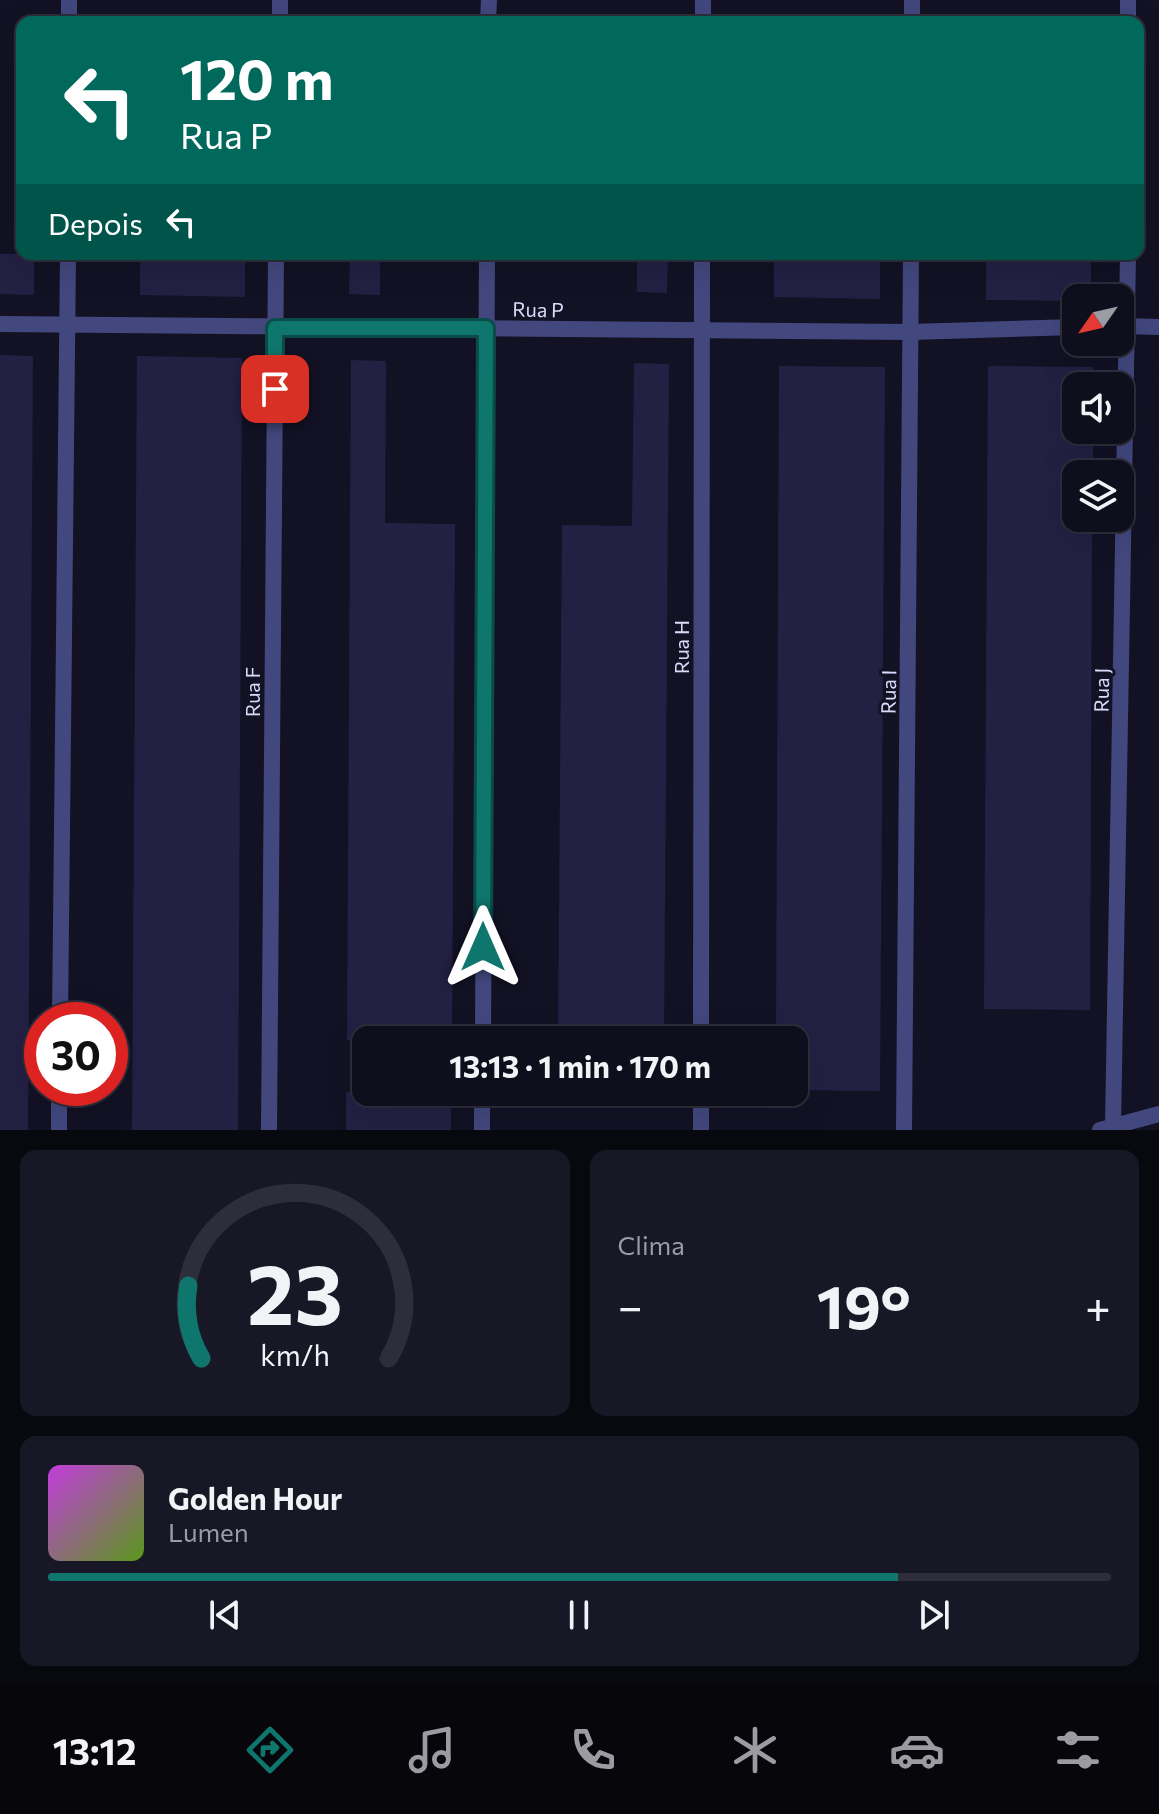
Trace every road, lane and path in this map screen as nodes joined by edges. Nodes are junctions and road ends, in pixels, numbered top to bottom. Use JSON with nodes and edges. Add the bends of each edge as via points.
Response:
{"nodes":[{"id":1,"x":68,"y":260,"type":"edge"},
{"id":2,"x":276,"y":260,"type":"edge"},
{"id":3,"x":487,"y":260,"type":"edge"},
{"id":4,"x":702,"y":260,"type":"edge"},
{"id":5,"x":911,"y":260,"type":"edge"},
{"id":6,"x":1128,"y":260,"type":"edge"},
{"id":7,"x":1126,"y":284,"type":"edge"},
{"id":8,"x":0,"y":324,"type":"edge"},
{"id":9,"x":67,"y":324,"type":"junction"},
{"id":10,"x":1134,"y":326,"type":"edge"},
{"id":11,"x":1062,"y":327,"type":"edge"},
{"id":12,"x":1159,"y":327,"type":"edge"},
{"id":13,"x":275,"y":328,"type":"junction"},
{"id":14,"x":486,"y":328,"type":"junction"},
{"id":15,"x":702,"y":331,"type":"junction"},
{"id":16,"x":911,"y":332,"type":"junction"},
{"id":17,"x":1123,"y":356,"type":"edge"},
{"id":18,"x":60,"y":1002,"type":"edge"},
{"id":19,"x":483,"y":1026,"type":"edge"},
{"id":20,"x":701,"y":1026,"type":"edge"},
{"id":21,"x":59,"y":1106,"type":"edge"},
{"id":22,"x":482,"y":1106,"type":"edge"},
{"id":23,"x":701,"y":1106,"type":"edge"},
{"id":24,"x":1159,"y":1114,"type":"edge"},
{"id":25,"x":1106,"y":1128,"type":"edge"},
{"id":26,"x":59,"y":1130,"type":"edge"},
{"id":27,"x":269,"y":1130,"type":"edge"},
{"id":28,"x":482,"y":1130,"type":"edge"},
{"id":29,"x":701,"y":1130,"type":"edge"},
{"id":30,"x":904,"y":1130,"type":"edge"}],
"edges":[{"from":1,"to":9,"type":"street"},
{"from":2,"to":13,"type":"street","name":"Rua F"},
{"from":3,"to":14,"type":"street"},
{"from":4,"to":15,"type":"street","name":"Rua H"},
{"from":5,"to":16,"type":"street","name":"Rua I"},
{"from":6,"to":7,"type":"street","name":"Rua J"},
{"from":8,"to":9,"type":"street","name":"Rua P"},
{"from":9,"to":13,"type":"street","name":"Rua P"},
{"from":9,"to":18,"type":"street"},
{"from":10,"to":12,"type":"street"},
{"from":11,"to":16,"type":"street","name":"Rua P"},
{"from":13,"to":14,"type":"street","name":"Rua P"},
{"from":13,"to":27,"type":"street","name":"Rua F"},
{"from":14,"to":15,"type":"street","name":"Rua P"},
{"from":14,"to":19,"type":"street"},
{"from":15,"to":16,"type":"street","name":"Rua P"},
{"from":15,"to":20,"type":"street","name":"Rua H"},
{"from":16,"to":30,"type":"street","name":"Rua I"},
{"from":17,"to":25,"type":"street","name":"Rua J"},
{"from":21,"to":26,"type":"street"},
{"from":22,"to":28,"type":"street"},
{"from":23,"to":29,"type":"street"},
{"from":24,"to":25,"type":"street"}]}
